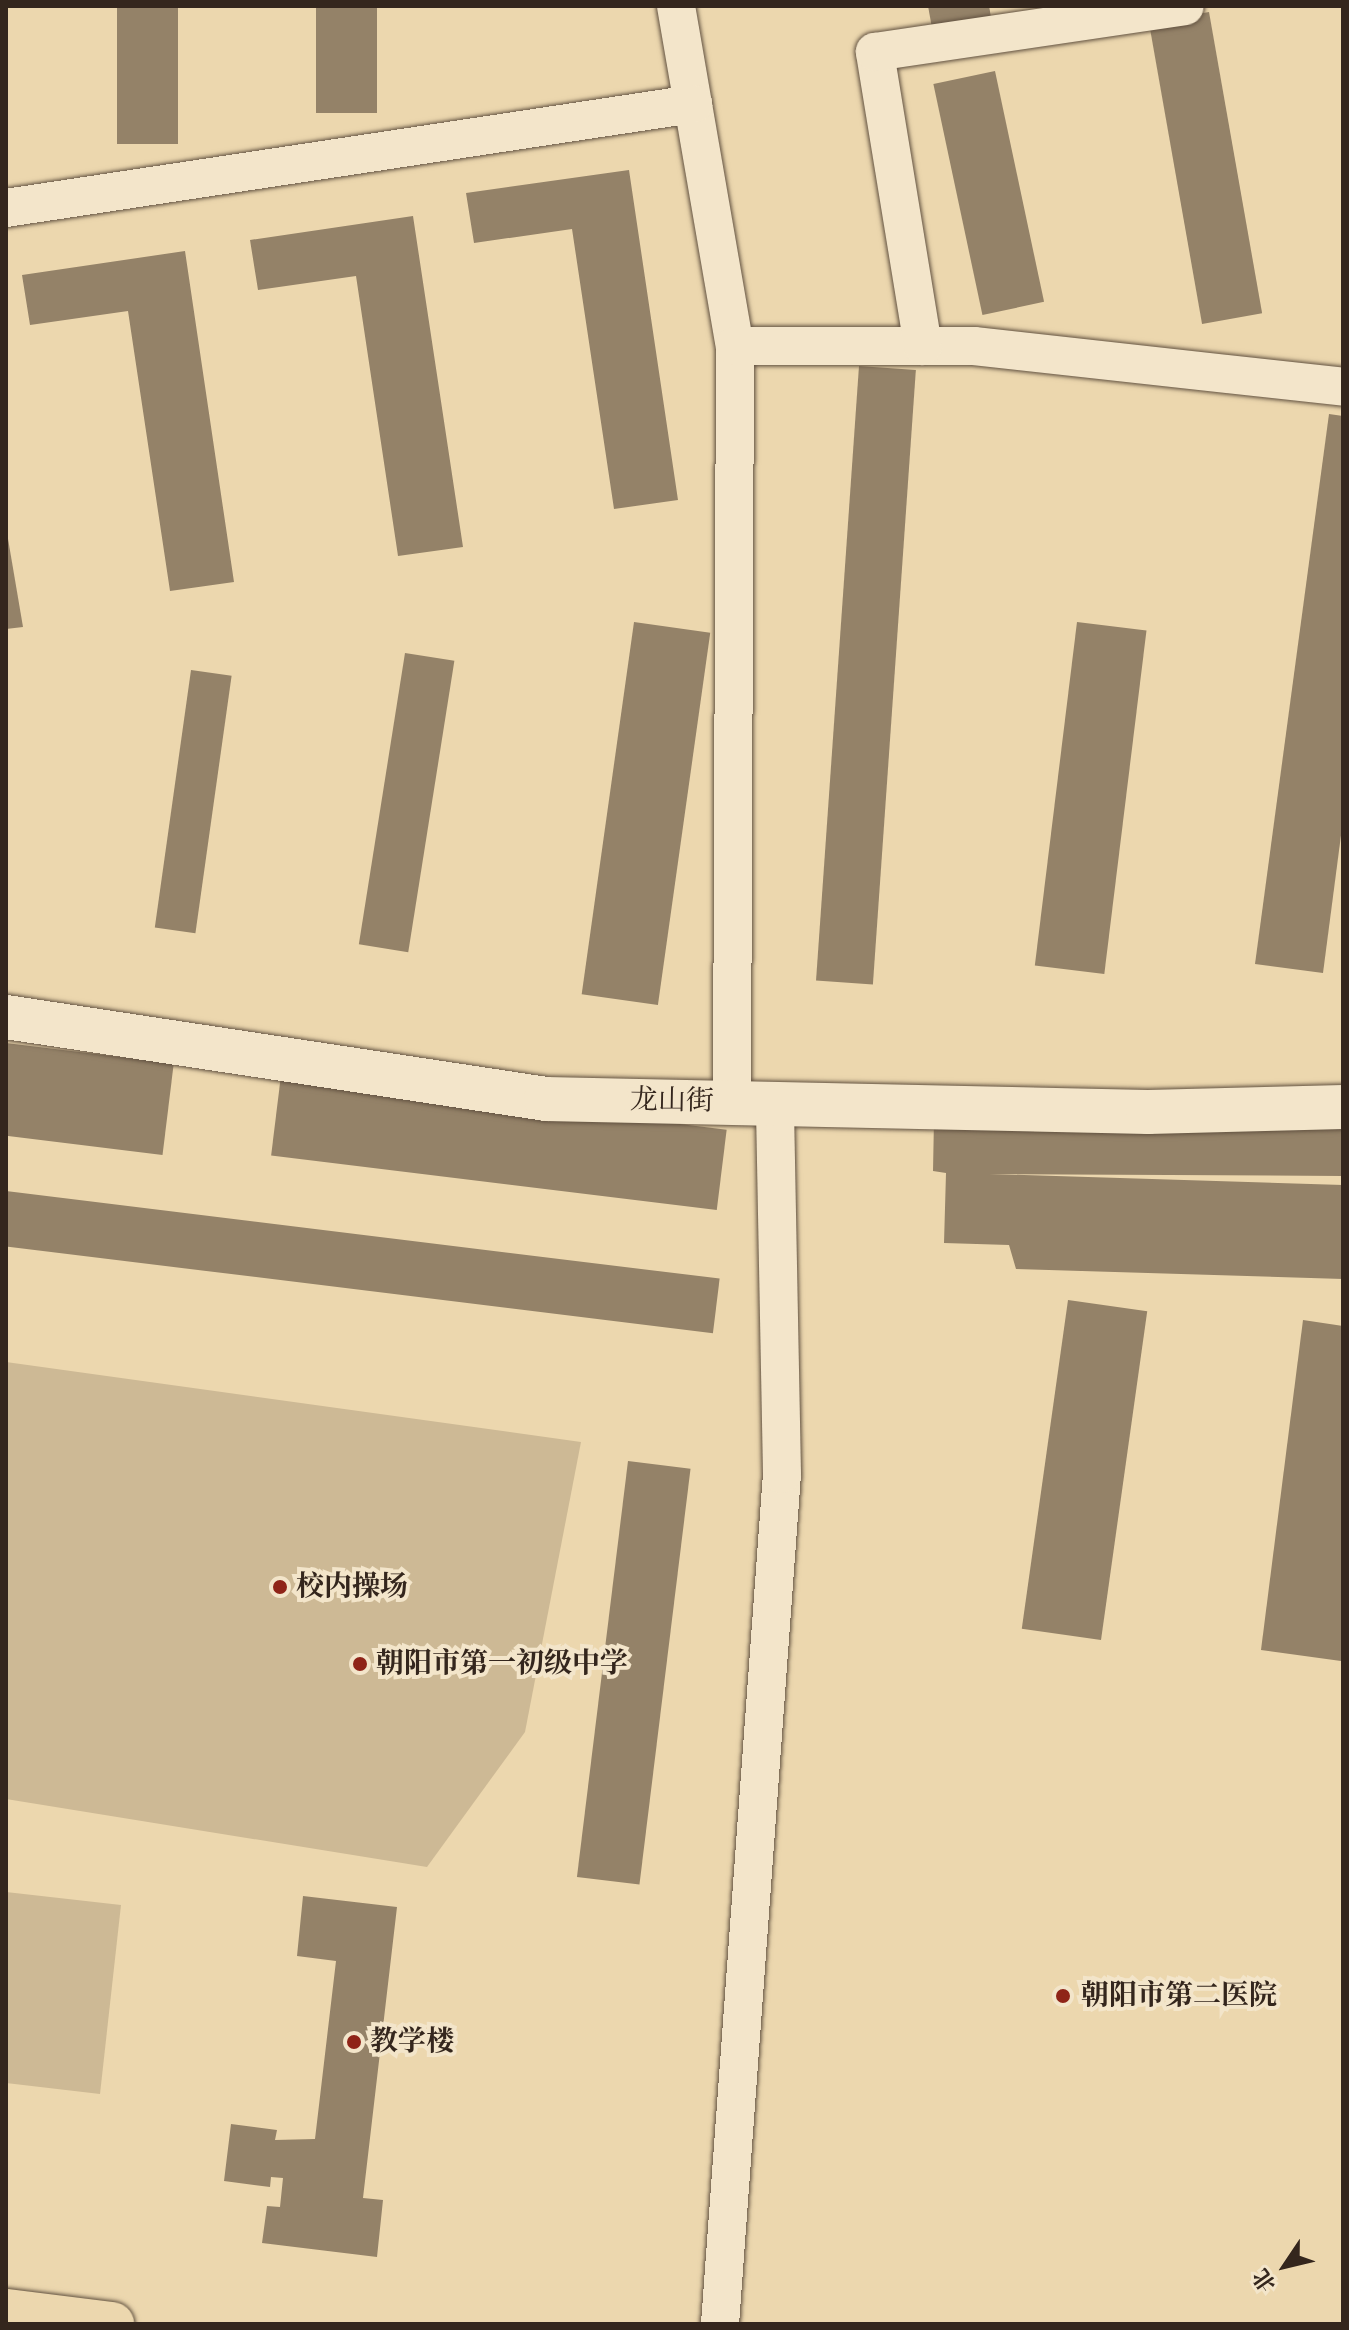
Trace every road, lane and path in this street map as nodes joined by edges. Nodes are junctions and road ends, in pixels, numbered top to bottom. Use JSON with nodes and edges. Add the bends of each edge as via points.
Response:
{"nodes":[{"id":1,"x":676,"y":6,"type":"edge"},
{"id":2,"x":1185,"y":6,"type":"edge"},
{"id":3,"x":693,"y":104,"type":"junction"},
{"id":4,"x":6,"y":208,"type":"edge"},
{"id":5,"x":735,"y":346,"type":"junction"},
{"id":6,"x":923,"y":346,"type":"junction"},
{"id":7,"x":1343,"y":387,"type":"edge"},
{"id":8,"x":6,"y":1017,"type":"edge"},
{"id":9,"x":732,"y":1103,"type":"junction"},
{"id":10,"x":775,"y":1104,"type":"junction"},
{"id":11,"x":1343,"y":1107,"type":"edge"},
{"id":12,"x":6,"y":2311,"type":"edge"},
{"id":13,"x":112,"y":2324,"type":"edge"},
{"id":14,"x":720,"y":2324,"type":"edge"}],
"edges":[{"from":1,"to":3,"type":"street"},
{"from":2,"to":6,"type":"street","via":[[875,52]]},
{"from":3,"to":4,"type":"street"},
{"from":3,"to":5,"type":"street"},
{"from":5,"to":6,"type":"street"},
{"from":5,"to":9,"type":"street"},
{"from":6,"to":7,"type":"street"},
{"from":8,"to":9,"type":"street","name":"龙山街","via":[[546,1099]]},
{"from":9,"to":10,"type":"street","name":"龙山街"},
{"from":10,"to":11,"type":"street","name":"龙山街","via":[[1148,1112]]},
{"from":10,"to":14,"type":"street","via":[[782,1474]]},
{"from":12,"to":13,"type":"main road"}]}
